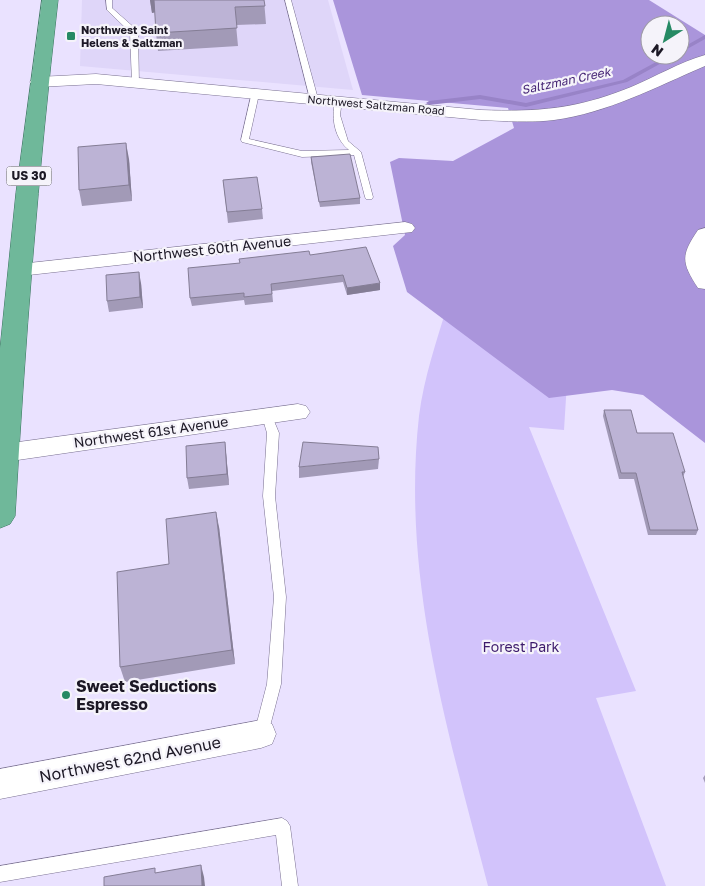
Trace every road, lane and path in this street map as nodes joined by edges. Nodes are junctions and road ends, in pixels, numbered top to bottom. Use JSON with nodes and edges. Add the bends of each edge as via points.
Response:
{"nodes":[{"id":1,"x":50,"y":0,"type":"edge"},
{"id":2,"x":109,"y":0,"type":"edge"},
{"id":3,"x":288,"y":0,"type":"edge"},
{"id":4,"x":705,"y":60,"type":"edge"},
{"id":5,"x":38,"y":82,"type":"junction"},
{"id":6,"x":136,"y":83,"type":"junction"},
{"id":7,"x":255,"y":94,"type":"junction"},
{"id":8,"x":314,"y":99,"type":"junction"},
{"id":9,"x":339,"y":102,"type":"junction"},
{"id":10,"x":357,"y":152,"type":"junction"},
{"id":11,"x":369,"y":197,"type":"dead end"},
{"id":12,"x":405,"y":228,"type":"dead end"},
{"id":13,"x":705,"y":234,"type":"edge"},
{"id":14,"x":20,"y":270,"type":"junction"},
{"id":15,"x":705,"y":283,"type":"edge"},
{"id":16,"x":298,"y":412,"type":"dead end"},
{"id":17,"x":267,"y":416,"type":"junction"},
{"id":18,"x":4,"y":453,"type":"junction"},
{"id":19,"x":0,"y":516,"type":"edge"},
{"id":20,"x":261,"y":734,"type":"joint"},
{"id":21,"x":0,"y":784,"type":"edge"},
{"id":22,"x":0,"y":874,"type":"edge"},
{"id":23,"x":290,"y":886,"type":"edge"}],
"edges":[{"from":1,"to":5,"type":"highway","number":"US 30"},
{"from":2,"to":6,"type":"lane","via":[[109,9],[134,31]]},
{"from":3,"to":8,"type":"lane"},
{"from":4,"to":9,"type":"street","name":"Northwest Saltzman Road","via":[[608,101],[564,113],[481,115]]},
{"from":5,"to":6,"type":"street","name":"Northwest Saltzman Road","via":[[96,79]]},
{"from":5,"to":14,"type":"highway","number":"US 30"},
{"from":6,"to":7,"type":"street","name":"Northwest Saltzman Road"},
{"from":7,"to":8,"type":"street","name":"Northwest Saltzman Road"},
{"from":7,"to":10,"type":"lane","via":[[245,140],[302,154]]},
{"from":8,"to":9,"type":"street","name":"Northwest Saltzman Road"},
{"from":9,"to":10,"type":"lane","via":[[336,114],[344,142]]},
{"from":10,"to":11,"type":"lane"},
{"from":12,"to":14,"type":"street","name":"Northwest 60th Avenue"},
{"from":13,"to":15,"type":"street","via":[[694,253],[695,269]]},
{"from":14,"to":18,"type":"highway","number":"US 30"},
{"from":16,"to":17,"type":"street","name":"Northwest 61st Avenue"},
{"from":17,"to":18,"type":"street","name":"Northwest 61st Avenue"},
{"from":17,"to":20,"type":"lane","via":[[273,434],[269,496],[280,597],[274,684]]},
{"from":18,"to":19,"type":"highway","number":"US 30"},
{"from":20,"to":21,"type":"street","name":"Northwest 62nd Avenue"},
{"from":22,"to":23,"type":"lane","via":[[282,826]]}]}
